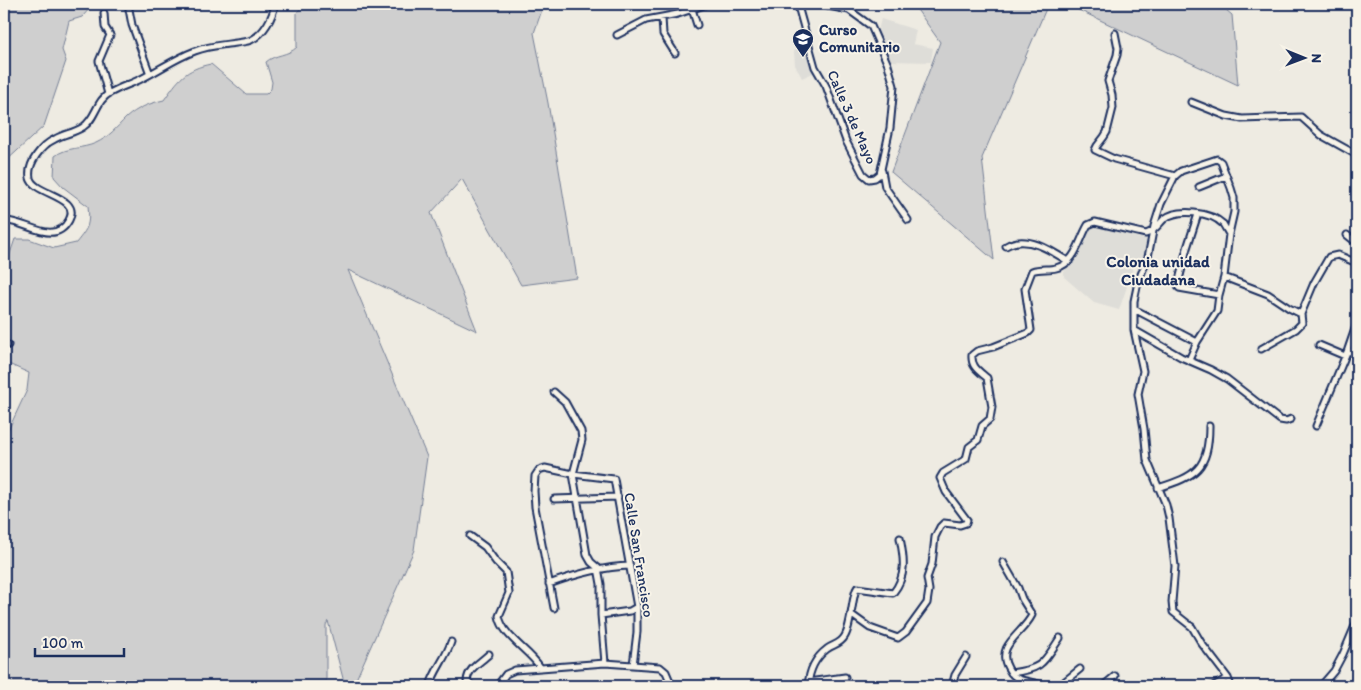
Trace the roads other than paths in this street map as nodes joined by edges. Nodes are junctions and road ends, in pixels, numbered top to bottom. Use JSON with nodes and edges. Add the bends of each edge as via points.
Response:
{"nodes":[{"id":1,"x":128,"y":4,"type":"edge"},
{"id":2,"x":275,"y":4,"type":"edge"},
{"id":3,"x":707,"y":4,"type":"edge"},
{"id":4,"x":817,"y":4,"type":"edge"},
{"id":5,"x":857,"y":4,"type":"edge"},
{"id":6,"x":796,"y":5,"type":"edge"},
{"id":7,"x":692,"y":9,"type":"junction"},
{"id":8,"x":850,"y":10,"type":"junction"},
{"id":9,"x":104,"y":13,"type":"dead end"},
{"id":10,"x":662,"y":18,"type":"junction"},
{"id":11,"x":697,"y":25,"type":"dead end"},
{"id":12,"x":1115,"y":33,"type":"dead end"},
{"id":13,"x":616,"y":35,"type":"dead end"},
{"id":14,"x":675,"y":53,"type":"dead end"},
{"id":15,"x":150,"y":74,"type":"junction"},
{"id":16,"x":108,"y":94,"type":"junction"},
{"id":17,"x":1191,"y":102,"type":"dead end"},
{"id":18,"x":1357,"y":155,"type":"edge"},
{"id":19,"x":882,"y":168,"type":"junction"},
{"id":20,"x":1175,"y":176,"type":"junction"},
{"id":21,"x":1226,"y":176,"type":"junction"},
{"id":22,"x":1199,"y":187,"type":"dead end"},
{"id":23,"x":1198,"y":214,"type":"junction"},
{"id":24,"x":908,"y":220,"type":"dead end"},
{"id":25,"x":4,"y":221,"type":"edge"},
{"id":26,"x":1153,"y":231,"type":"junction"},
{"id":27,"x":1229,"y":234,"type":"junction"},
{"id":28,"x":1347,"y":235,"type":"dead end"},
{"id":29,"x":1357,"y":243,"type":"edge"},
{"id":30,"x":1006,"y":246,"type":"dead end"},
{"id":31,"x":1069,"y":262,"type":"junction"},
{"id":32,"x":1357,"y":264,"type":"edge"},
{"id":33,"x":1224,"y":277,"type":"junction"},
{"id":34,"x":1219,"y":295,"type":"junction"},
{"id":35,"x":1134,"y":309,"type":"junction"},
{"id":36,"x":1302,"y":314,"type":"junction"},
{"id":37,"x":1357,"y":323,"type":"edge"},
{"id":38,"x":1134,"y":330,"type":"junction"},
{"id":39,"x":1198,"y":342,"type":"junction"},
{"id":40,"x":1319,"y":345,"type":"dead end"},
{"id":41,"x":1261,"y":349,"type":"dead end"},
{"id":42,"x":1357,"y":351,"type":"edge"},
{"id":43,"x":1346,"y":354,"type":"junction"},
{"id":44,"x":1189,"y":360,"type":"junction"},
{"id":45,"x":554,"y":392,"type":"dead end"},
{"id":46,"x":1291,"y":419,"type":"dead end"},
{"id":47,"x":1209,"y":426,"type":"dead end"},
{"id":48,"x":1316,"y":426,"type":"dead end"},
{"id":49,"x":573,"y":474,"type":"junction"},
{"id":50,"x":1158,"y":488,"type":"junction"},
{"id":51,"x":618,"y":497,"type":"junction"},
{"id":52,"x":578,"y":498,"type":"junction"},
{"id":53,"x":554,"y":499,"type":"dead end"},
{"id":54,"x":470,"y":536,"type":"dead end"},
{"id":55,"x":900,"y":538,"type":"dead end"},
{"id":56,"x":1003,"y":562,"type":"dead end"},
{"id":57,"x":630,"y":566,"type":"junction"},
{"id":58,"x":598,"y":568,"type":"junction"},
{"id":59,"x":549,"y":584,"type":"junction"},
{"id":60,"x":637,"y":607,"type":"junction"},
{"id":61,"x":554,"y":608,"type":"dead end"},
{"id":62,"x":601,"y":615,"type":"junction"},
{"id":63,"x":852,"y":615,"type":"junction"},
{"id":64,"x":1357,"y":621,"type":"edge"},
{"id":65,"x":1060,"y":638,"type":"dead end"},
{"id":66,"x":451,"y":642,"type":"dead end"},
{"id":67,"x":489,"y":654,"type":"dead end"},
{"id":68,"x":966,"y":658,"type":"dead end"},
{"id":69,"x":605,"y":663,"type":"junction"},
{"id":70,"x":633,"y":665,"type":"junction"},
{"id":71,"x":540,"y":667,"type":"junction"},
{"id":72,"x":1080,"y":669,"type":"dead end"},
{"id":73,"x":1011,"y":673,"type":"junction"},
{"id":74,"x":1115,"y":676,"type":"dead end"},
{"id":75,"x":844,"y":678,"type":"dead end"},
{"id":76,"x":1228,"y":678,"type":"junction"},
{"id":77,"x":808,"y":684,"type":"edge"},
{"id":78,"x":430,"y":686,"type":"edge"},
{"id":79,"x":472,"y":686,"type":"edge"},
{"id":80,"x":497,"y":686,"type":"edge"},
{"id":81,"x":672,"y":686,"type":"edge"},
{"id":82,"x":952,"y":686,"type":"edge"},
{"id":83,"x":1045,"y":686,"type":"edge"},
{"id":84,"x":1059,"y":686,"type":"edge"},
{"id":85,"x":1103,"y":686,"type":"edge"},
{"id":86,"x":1213,"y":686,"type":"edge"},
{"id":87,"x":1231,"y":686,"type":"edge"},
{"id":88,"x":1321,"y":686,"type":"edge"}],
"edges":[{"from":1,"to":15,"type":"street"},
{"from":2,"to":15,"type":"street","via":[[270,20],[250,40],[194,51]]},
{"from":3,"to":7,"type":"street"},
{"from":4,"to":6,"type":"street"},
{"from":4,"to":8,"type":"street"},
{"from":5,"to":8,"type":"street"},
{"from":6,"to":19,"type":"street","name":"Calle 3 de Mayo","via":[[815,67],[863,174],[869,179],[875,178]]},
{"from":7,"to":10,"type":"street"},
{"from":7,"to":11,"type":"street"},
{"from":8,"to":19,"type":"street","via":[[870,26],[894,86]]},
{"from":9,"to":16,"type":"street","via":[[104,27],[110,35],[99,61]]},
{"from":10,"to":13,"type":"street","via":[[646,20]]},
{"from":10,"to":14,"type":"street","via":[[663,34]]},
{"from":12,"to":20,"type":"street","via":[[1117,55],[1108,81],[1112,108],[1107,132],[1095,150]]},
{"from":15,"to":16,"type":"street"},
{"from":16,"to":25,"type":"street","via":[[88,124],[52,139],[30,167],[33,185],[56,195],[70,210],[68,223],[61,229],[40,232],[13,220]]},
{"from":17,"to":18,"type":"street","via":[[1242,119],[1302,117],[1321,135]]},
{"from":19,"to":24,"type":"street","via":[[885,187]]},
{"from":20,"to":21,"type":"street","via":[[1217,159]]},
{"from":20,"to":26,"type":"street","via":[[1161,204]]},
{"from":21,"to":22,"type":"street"},
{"from":21,"to":27,"type":"street","via":[[1236,199]]},
{"from":23,"to":26,"type":"street","via":[[1175,214]]},
{"from":23,"to":27,"type":"street","via":[[1222,223]]},
{"from":23,"to":34,"type":"street","via":[[1179,288]]},
{"from":26,"to":31,"type":"street","via":[[1146,234],[1095,222],[1088,225]]},
{"from":26,"to":35,"type":"street","via":[[1148,258],[1138,282]]},
{"from":27,"to":33,"type":"street"},
{"from":28,"to":29,"type":"street"},
{"from":30,"to":31,"type":"street","via":[[1026,241]]},
{"from":31,"to":63,"type":"street","via":[[1030,274],[1024,296],[1031,326],[1028,333],[972,355],[972,363],[987,378],[992,407],[990,419],[982,426],[978,440],[969,447],[966,460],[940,478],[946,492],[967,520],[960,525],[944,523],[935,537],[927,578],[930,590],[927,603],[898,638],[870,628]]},
{"from":32,"to":36,"type":"street","via":[[1338,255],[1328,257]]},
{"from":33,"to":34,"type":"street"},
{"from":33,"to":36,"type":"street","via":[[1268,294]]},
{"from":34,"to":39,"type":"street","via":[[1217,311]]},
{"from":35,"to":38,"type":"street"},
{"from":35,"to":39,"type":"street"},
{"from":36,"to":41,"type":"street","via":[[1302,323],[1296,329]]},
{"from":37,"to":43,"type":"street"},
{"from":38,"to":44,"type":"street"},
{"from":38,"to":50,"type":"street","via":[[1143,371],[1138,394],[1147,460]]},
{"from":39,"to":44,"type":"street"},
{"from":40,"to":43,"type":"street"},
{"from":42,"to":43,"type":"street"},
{"from":43,"to":48,"type":"street"},
{"from":44,"to":46,"type":"street","via":[[1227,380],[1280,420],[1286,422]]},
{"from":45,"to":49,"type":"street","via":[[564,402],[581,431],[582,440]]},
{"from":47,"to":50,"type":"street","via":[[1209,442],[1202,464],[1182,480]]},
{"from":49,"to":51,"type":"street","name":"Calle San Francisco","via":[[614,480]]},
{"from":49,"to":52,"type":"street"},
{"from":49,"to":59,"type":"street","via":[[545,468],[536,476],[535,507]]},
{"from":50,"to":76,"type":"street","via":[[1169,518],[1175,566],[1173,612],[1192,627]]},
{"from":51,"to":52,"type":"street"},
{"from":51,"to":57,"type":"street","name":"Calle San Francisco"},
{"from":52,"to":53,"type":"street"},
{"from":52,"to":58,"type":"street","via":[[587,555]]},
{"from":54,"to":71,"type":"street","via":[[485,547],[506,572],[509,593],[499,616],[505,632],[533,656]]},
{"from":55,"to":63,"type":"street","via":[[904,558],[902,581],[893,593],[857,588]]},
{"from":56,"to":73,"type":"street","via":[[1032,615],[1005,649],[1004,656]]},
{"from":57,"to":58,"type":"street"},
{"from":57,"to":60,"type":"street","name":"Calle San Francisco"},
{"from":58,"to":59,"type":"street"},
{"from":58,"to":62,"type":"street"},
{"from":59,"to":61,"type":"street"},
{"from":60,"to":62,"type":"street"},
{"from":60,"to":70,"type":"street","name":"Calle San Francisco","via":[[638,632]]},
{"from":62,"to":69,"type":"street"},
{"from":63,"to":77,"type":"street","via":[[841,642],[827,649],[811,668]]},
{"from":64,"to":88,"type":"street","via":[[1334,671]]},
{"from":65,"to":73,"type":"street","via":[[1043,664]]},
{"from":66,"to":78,"type":"street"},
{"from":67,"to":79,"type":"street","via":[[473,667],[467,677]]},
{"from":68,"to":82,"type":"street"},
{"from":69,"to":70,"type":"street"},
{"from":69,"to":71,"type":"street"},
{"from":70,"to":81,"type":"street","via":[[663,668]]},
{"from":71,"to":80,"type":"street","via":[[515,670],[506,674]]},
{"from":72,"to":84,"type":"street"},
{"from":73,"to":83,"type":"street"},
{"from":74,"to":85,"type":"street"},
{"from":75,"to":77,"type":"street"},
{"from":76,"to":86,"type":"street"},
{"from":76,"to":87,"type":"street"}]}
